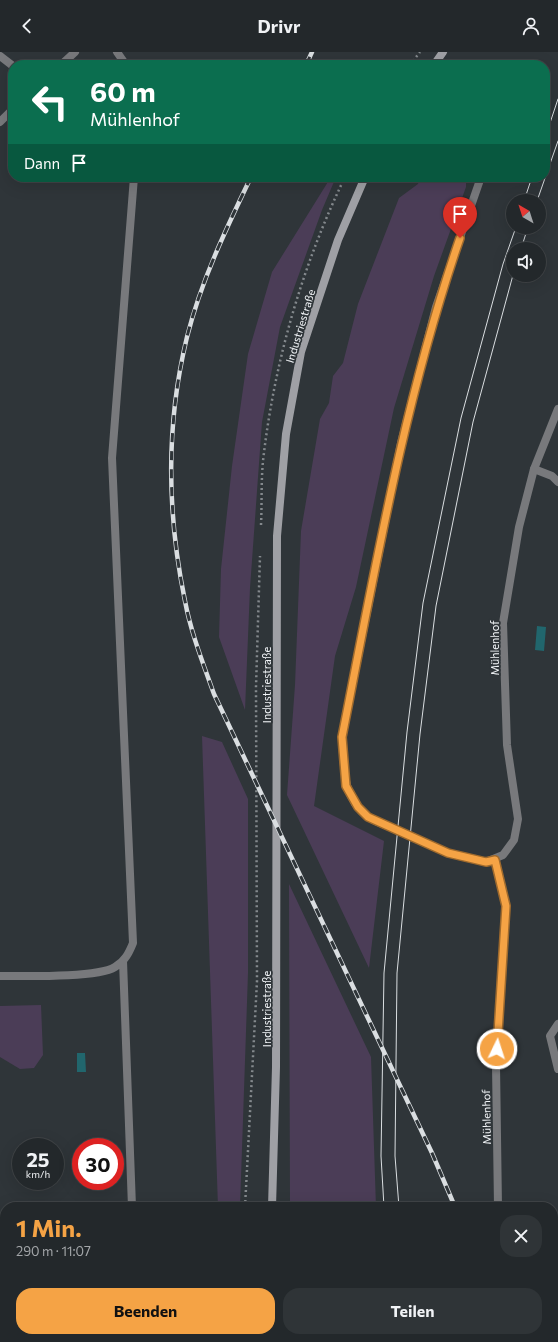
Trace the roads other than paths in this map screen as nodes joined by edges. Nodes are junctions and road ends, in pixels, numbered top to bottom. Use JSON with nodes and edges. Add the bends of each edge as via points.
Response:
{"nodes":[{"id":1,"x":75,"y":52,"type":"edge"},
{"id":2,"x":444,"y":52,"type":"edge"},
{"id":3,"x":0,"y":56,"type":"edge"},
{"id":4,"x":66,"y":60,"type":"edge"},
{"id":5,"x":438,"y":60,"type":"edge"},
{"id":6,"x":8,"y":62,"type":"edge"},
{"id":7,"x":8,"y":115,"type":"edge"},
{"id":8,"x":0,"y":122,"type":"edge"},
{"id":9,"x":134,"y":182,"type":"edge"},
{"id":10,"x":363,"y":182,"type":"edge"},
{"id":11,"x":479,"y":182,"type":"edge"},
{"id":12,"x":558,"y":410,"type":"edge"},
{"id":13,"x":534,"y":469,"type":"junction"},
{"id":14,"x":558,"y":482,"type":"edge"},
{"id":15,"x":495,"y":860,"type":"junction"},
{"id":16,"x":123,"y":961,"type":"junction"},
{"id":17,"x":0,"y":976,"type":"edge"},
{"id":18,"x":558,"y":1024,"type":"edge"},
{"id":19,"x":558,"y":1069,"type":"edge"},
{"id":20,"x":132,"y":1202,"type":"edge"},
{"id":21,"x":272,"y":1202,"type":"edge"},
{"id":22,"x":498,"y":1202,"type":"edge"}],
"edges":[{"from":1,"to":4,"type":"street"},
{"from":2,"to":5,"type":"main road"},
{"from":3,"to":6,"type":"street"},
{"from":7,"to":8,"type":"street"},
{"from":9,"to":16,"type":"street","via":[[112,458],[133,943],[129,956]]},
{"from":10,"to":21,"type":"main road","name":"Industriestraße","via":[[338,240],[301,352],[286,434],[277,536],[276,1067]]},
{"from":11,"to":15,"type":"street","bridge":true,"via":[[436,308],[401,443],[342,737],[346,786],[368,817],[448,853],[486,862]]},
{"from":12,"to":13,"type":"street","name":"Mühlenhof"},
{"from":13,"to":14,"type":"street","via":[[552,476]]},
{"from":13,"to":15,"type":"street","name":"Mühlenhof","via":[[519,527],[503,623],[507,745],[518,820],[514,840],[503,855]]},
{"from":15,"to":22,"type":"street","name":"Mühlenhof","via":[[506,906],[496,1065]]},
{"from":16,"to":17,"type":"street","via":[[115,968],[94,973]]},
{"from":16,"to":20,"type":"street"},
{"from":18,"to":19,"type":"street","via":[[550,1036]]}]}
